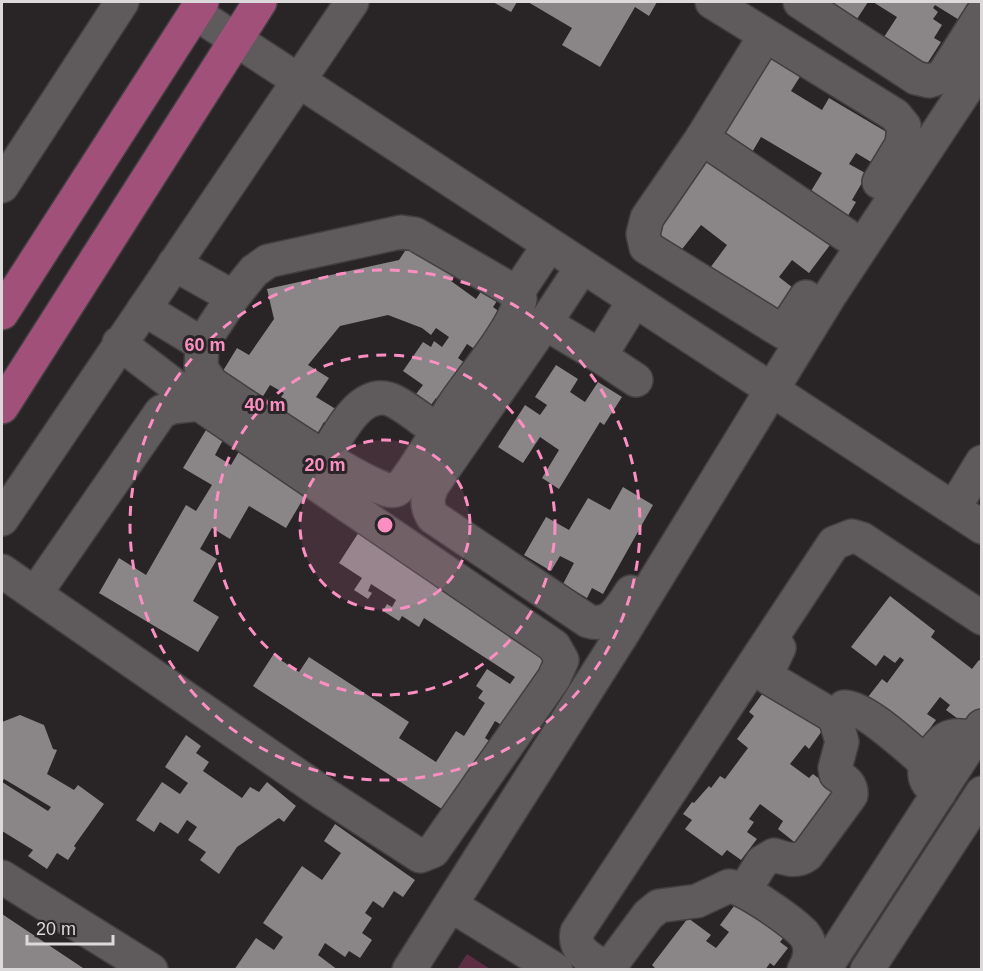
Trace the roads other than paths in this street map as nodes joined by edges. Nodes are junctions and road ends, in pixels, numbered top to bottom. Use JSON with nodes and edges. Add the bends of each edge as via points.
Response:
{"nodes":[{"id":1,"x":122,"y":2,"type":"edge"},
{"id":2,"x":260,"y":2,"type":"edge"},
{"id":3,"x":352,"y":2,"type":"edge"},
{"id":4,"x":712,"y":2,"type":"edge"},
{"id":5,"x":800,"y":2,"type":"edge"},
{"id":6,"x":199,"y":7,"type":"edge"},
{"id":7,"x":981,"y":14,"type":"edge"},
{"id":8,"x":765,"y":36,"type":"junction"},
{"id":9,"x":235,"y":39,"type":"junction"},
{"id":10,"x":981,"y":65,"type":"edge"},
{"id":11,"x":299,"y":82,"type":"junction"},
{"id":12,"x":702,"y":138,"type":"junction"},
{"id":13,"x":2,"y":186,"type":"edge"},
{"id":14,"x":846,"y":235,"type":"junction"},
{"id":15,"x":549,"y":245,"type":"junction"},
{"id":16,"x":174,"y":264,"type":"junction"},
{"id":17,"x":582,"y":267,"type":"junction"},
{"id":18,"x":517,"y":293,"type":"junction"},
{"id":19,"x":233,"y":297,"type":"junction"},
{"id":20,"x":634,"y":301,"type":"junction"},
{"id":21,"x":144,"y":309,"type":"junction"},
{"id":22,"x":2,"y":313,"type":"edge"},
{"id":23,"x":545,"y":323,"type":"junction"},
{"id":24,"x":783,"y":332,"type":"junction"},
{"id":25,"x":120,"y":343,"type":"junction"},
{"id":26,"x":202,"y":344,"type":"junction"},
{"id":27,"x":600,"y":356,"type":"junction"},
{"id":28,"x":636,"y":380,"type":"dead end"},
{"id":29,"x":762,"y":385,"type":"junction"},
{"id":30,"x":199,"y":404,"type":"junction"},
{"id":31,"x":2,"y":406,"type":"edge"},
{"id":32,"x":437,"y":430,"type":"junction"},
{"id":33,"x":324,"y":458,"type":"junction"},
{"id":34,"x":981,"y":462,"type":"edge"},
{"id":35,"x":954,"y":508,"type":"junction"},
{"id":36,"x":2,"y":519,"type":"edge"},
{"id":37,"x":675,"y":526,"type":"dead end"},
{"id":38,"x":981,"y":527,"type":"edge"},
{"id":39,"x":2,"y":570,"type":"edge"},
{"id":40,"x":34,"y":594,"type":"junction"},
{"id":41,"x":981,"y":618,"type":"edge"},
{"id":42,"x":612,"y":629,"type":"junction"},
{"id":43,"x":771,"y":639,"type":"junction"},
{"id":44,"x":835,"y":717,"type":"junction"},
{"id":45,"x":978,"y":732,"type":"edge"},
{"id":46,"x":926,"y":763,"type":"junction"},
{"id":47,"x":939,"y":793,"type":"junction"},
{"id":48,"x":981,"y":793,"type":"edge"},
{"id":49,"x":2,"y":877,"type":"edge"},
{"id":50,"x":744,"y":891,"type":"junction"},
{"id":51,"x":452,"y":906,"type":"junction"},
{"id":52,"x":151,"y":969,"type":"edge"},
{"id":53,"x":409,"y":969,"type":"edge"},
{"id":54,"x":556,"y":969,"type":"edge"},
{"id":55,"x":608,"y":969,"type":"edge"},
{"id":56,"x":804,"y":969,"type":"edge"},
{"id":57,"x":824,"y":969,"type":"edge"},
{"id":58,"x":867,"y":969,"type":"edge"}],
"edges":[{"from":1,"to":13,"type":"street"},
{"from":2,"to":9,"type":"main road"},
{"from":3,"to":11,"type":"street"},
{"from":4,"to":8,"type":"street"},
{"from":5,"to":7,"type":"street","via":[[916,78],[929,81],[942,77]]},
{"from":6,"to":9,"type":"street"},
{"from":6,"to":22,"type":"main road"},
{"from":8,"to":12,"type":"street"},
{"from":8,"to":14,"type":"street","via":[[895,115],[904,126],[902,144]]},
{"from":9,"to":11,"type":"street"},
{"from":9,"to":31,"type":"main road"},
{"from":10,"to":29,"type":"street","via":[[830,295]]},
{"from":11,"to":15,"type":"street"},
{"from":11,"to":16,"type":"street"},
{"from":12,"to":14,"type":"street"},
{"from":12,"to":24,"type":"street","via":[[646,218],[646,247]]},
{"from":14,"to":24,"type":"street"},
{"from":15,"to":17,"type":"street"},
{"from":15,"to":18,"type":"street"},
{"from":16,"to":19,"type":"street"},
{"from":16,"to":21,"type":"street"},
{"from":17,"to":20,"type":"street"},
{"from":17,"to":23,"type":"street"},
{"from":18,"to":19,"type":"street","via":[[415,234],[401,232],[268,261],[254,271]]},
{"from":18,"to":32,"type":"street","via":[[520,299],[515,315]]},
{"from":19,"to":26,"type":"street"},
{"from":20,"to":27,"type":"street"},
{"from":20,"to":29,"type":"street"},
{"from":21,"to":25,"type":"street"},
{"from":21,"to":26,"type":"street"},
{"from":23,"to":27,"type":"street"},
{"from":23,"to":42,"type":"street","via":[[432,486],[429,510],[433,517],[588,621]]},
{"from":24,"to":29,"type":"street"},
{"from":25,"to":30,"type":"street"},
{"from":25,"to":36,"type":"street"},
{"from":26,"to":33,"type":"street","via":[[201,368],[212,384]]},
{"from":27,"to":28,"type":"street"},
{"from":29,"to":35,"type":"street"},
{"from":29,"to":42,"type":"street"},
{"from":30,"to":40,"type":"street","via":[[161,412]]},
{"from":30,"to":40,"type":"street","via":[[560,653],[561,668],[433,851],[420,856],[406,850]]},
{"from":32,"to":33,"type":"street","via":[[389,399],[373,399],[357,408]]},
{"from":32,"to":33,"type":"street","via":[[396,490],[377,488]]},
{"from":34,"to":35,"type":"street"},
{"from":35,"to":38,"type":"street"},
{"from":37,"to":42,"type":"street","via":[[615,615]]},
{"from":39,"to":40,"type":"street"},
{"from":41,"to":43,"type":"street","via":[[852,536],[834,543]]},
{"from":42,"to":51,"type":"street"},
{"from":43,"to":44,"type":"street","via":[[779,648],[768,671],[769,678]]},
{"from":43,"to":55,"type":"street","via":[[577,932],[575,939],[581,952]]},
{"from":44,"to":46,"type":"street","via":[[844,707],[852,706]]},
{"from":44,"to":50,"type":"street","via":[[842,742],[836,774],[849,783],[851,795],[807,855],[791,860],[774,855],[762,862]]},
{"from":45,"to":46,"type":"street","via":[[943,740]]},
{"from":45,"to":47,"type":"street"},
{"from":46,"to":47,"type":"street","via":[[928,785]]},
{"from":47,"to":57,"type":"street"},
{"from":48,"to":58,"type":"street"},
{"from":49,"to":52,"type":"street"},
{"from":50,"to":55,"type":"street","via":[[729,886],[697,901],[659,906]]},
{"from":50,"to":56,"type":"street","via":[[804,935],[810,954]]},
{"from":51,"to":53,"type":"street"},
{"from":51,"to":54,"type":"street"}]}
